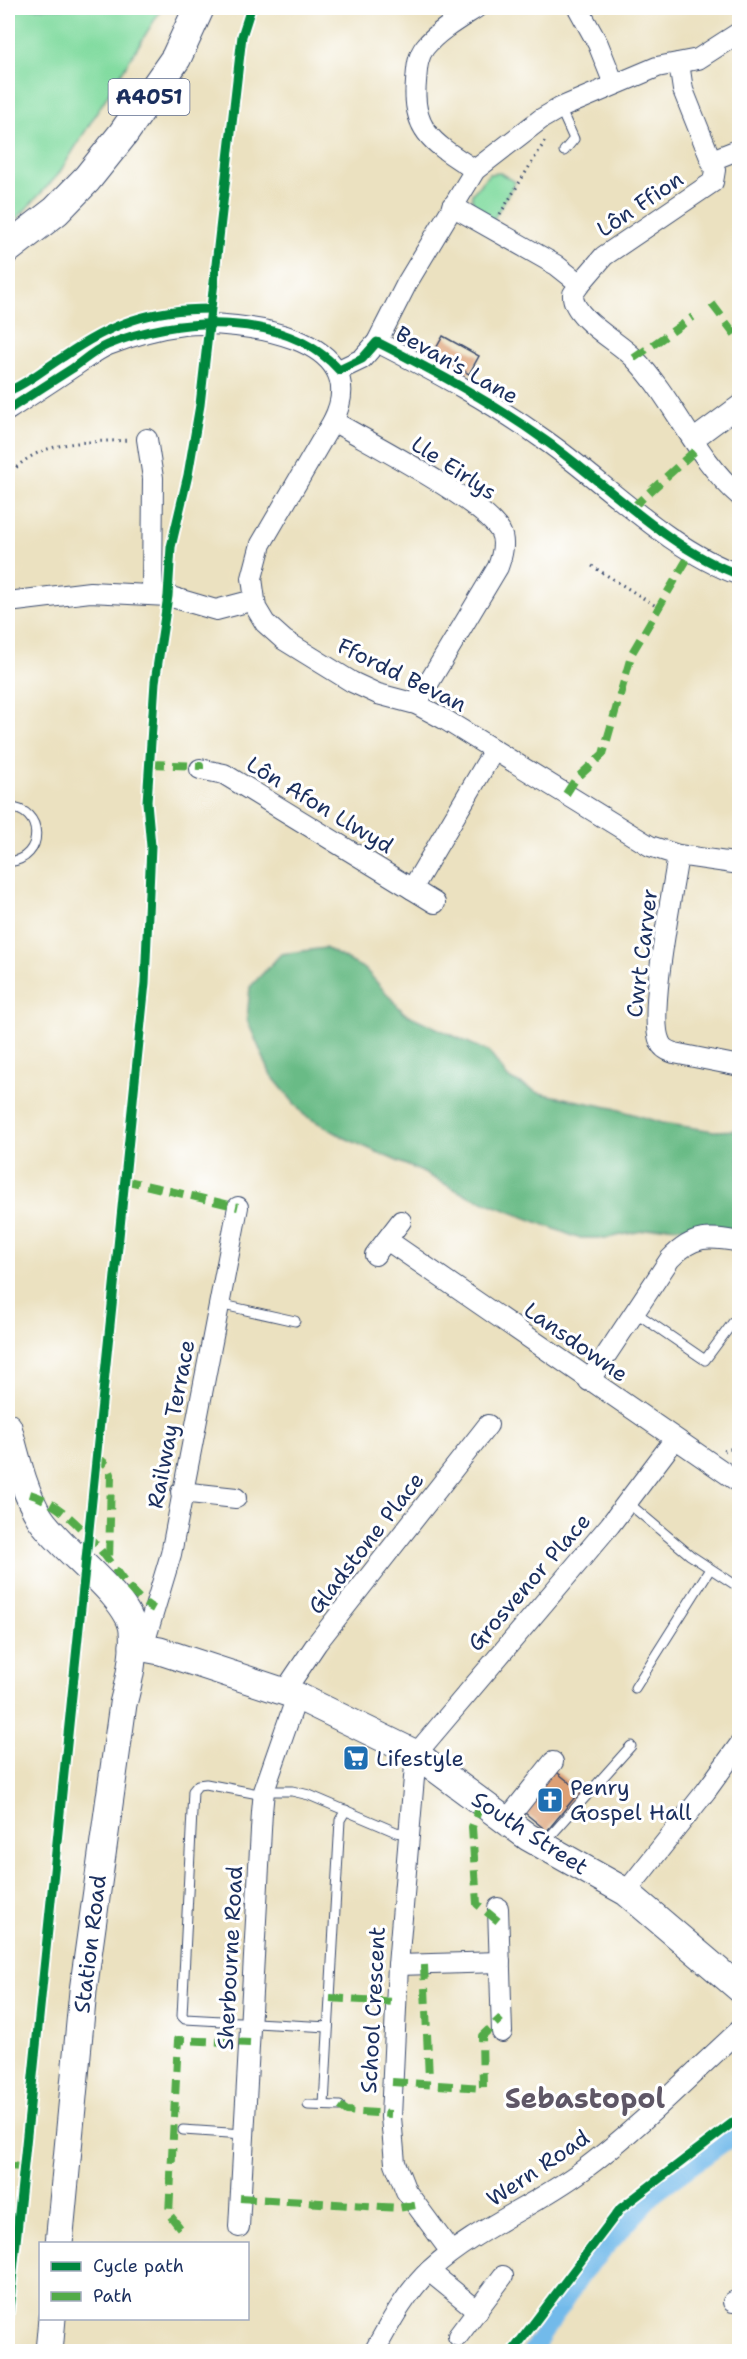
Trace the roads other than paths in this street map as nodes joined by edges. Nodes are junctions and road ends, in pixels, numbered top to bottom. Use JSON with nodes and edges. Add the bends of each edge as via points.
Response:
{"nodes":[{"id":1,"x":199,"y":8,"type":"edge"},
{"id":2,"x":476,"y":8,"type":"edge"},
{"id":3,"x":578,"y":8,"type":"edge"},
{"id":4,"x":740,"y":32,"type":"edge"},
{"id":5,"x":679,"y":63,"type":"junction"},
{"id":6,"x":614,"y":84,"type":"junction"},
{"id":7,"x":560,"y":108,"type":"junction"},
{"id":8,"x":740,"y":149,"type":"edge"},
{"id":9,"x":564,"y":151,"type":"dead end"},
{"id":10,"x":712,"y":160,"type":"junction"},
{"id":11,"x":476,"y":170,"type":"junction"},
{"id":12,"x":452,"y":206,"type":"junction"},
{"id":13,"x":8,"y":248,"type":"edge"},
{"id":14,"x":579,"y":284,"type":"junction"},
{"id":15,"x":377,"y":342,"type":"junction"},
{"id":16,"x":339,"y":370,"type":"junction"},
{"id":17,"x":740,"y":405,"type":"edge"},
{"id":18,"x":8,"y":410,"type":"edge"},
{"id":19,"x":333,"y":421,"type":"junction"},
{"id":20,"x":147,"y":439,"type":"road end"},
{"id":21,"x":694,"y":439,"type":"junction"},
{"id":22,"x":740,"y":496,"type":"edge"},
{"id":23,"x":740,"y":575,"type":"edge"},
{"id":24,"x":152,"y":595,"type":"junction"},
{"id":25,"x":254,"y":600,"type":"junction"},
{"id":26,"x":8,"y":602,"type":"edge"},
{"id":27,"x":416,"y":704,"type":"junction"},
{"id":28,"x":494,"y":750,"type":"junction"},
{"id":29,"x":200,"y":769,"type":"dead end"},
{"id":30,"x":8,"y":808,"type":"edge"},
{"id":31,"x":678,"y":855,"type":"junction"},
{"id":32,"x":8,"y":862,"type":"edge"},
{"id":33,"x":740,"y":864,"type":"edge"},
{"id":34,"x":412,"y":889,"type":"junction"},
{"id":35,"x":435,"y":903,"type":"dead end"},
{"id":36,"x":740,"y":1066,"type":"edge"},
{"id":37,"x":238,"y":1207,"type":"dead end"},
{"id":38,"x":401,"y":1221,"type":"dead end"},
{"id":39,"x":740,"y":1242,"type":"edge"},
{"id":40,"x":218,"y":1304,"type":"junction"},
{"id":41,"x":635,"y":1311,"type":"junction"},
{"id":42,"x":295,"y":1321,"type":"dead end"},
{"id":43,"x":734,"y":1321,"type":"dead end"},
{"id":44,"x":589,"y":1381,"type":"junction"},
{"id":45,"x":488,"y":1425,"type":"dead end"},
{"id":46,"x":8,"y":1427,"type":"edge"},
{"id":47,"x":675,"y":1439,"type":"junction"},
{"id":48,"x":740,"y":1482,"type":"edge"},
{"id":49,"x":181,"y":1492,"type":"junction"},
{"id":50,"x":236,"y":1498,"type":"dead end"},
{"id":51,"x":627,"y":1502,"type":"junction"},
{"id":52,"x":710,"y":1569,"type":"junction"},
{"id":53,"x":740,"y":1588,"type":"edge"},
{"id":54,"x":138,"y":1647,"type":"junction"},
{"id":55,"x":634,"y":1688,"type":"dead end"},
{"id":56,"x":290,"y":1694,"type":"junction"},
{"id":57,"x":740,"y":1744,"type":"edge"},
{"id":58,"x":631,"y":1746,"type":"dead end"},
{"id":59,"x":416,"y":1754,"type":"junction"},
{"id":60,"x":553,"y":1762,"type":"dead end"},
{"id":61,"x":264,"y":1793,"type":"junction"},
{"id":62,"x":346,"y":1810,"type":"junction"},
{"id":63,"x":506,"y":1821,"type":"junction"},
{"id":64,"x":408,"y":1834,"type":"junction"},
{"id":65,"x":542,"y":1846,"type":"junction"},
{"id":66,"x":626,"y":1892,"type":"junction"},
{"id":67,"x":498,"y":1908,"type":"dead end"},
{"id":68,"x":500,"y":1962,"type":"junction"},
{"id":69,"x":398,"y":1965,"type":"junction"},
{"id":70,"x":740,"y":1989,"type":"edge"},
{"id":71,"x":251,"y":2023,"type":"junction"},
{"id":72,"x":328,"y":2027,"type":"junction"},
{"id":73,"x":740,"y":2030,"type":"edge"},
{"id":74,"x":502,"y":2032,"type":"dead end"},
{"id":75,"x":308,"y":2105,"type":"dead end"},
{"id":76,"x":324,"y":2105,"type":"junction"},
{"id":77,"x":340,"y":2106,"type":"dead end"},
{"id":78,"x":183,"y":2130,"type":"dead end"},
{"id":79,"x":244,"y":2134,"type":"junction"},
{"id":80,"x":239,"y":2227,"type":"dead end"},
{"id":81,"x":59,"y":2242,"type":"edge"},
{"id":82,"x":451,"y":2252,"type":"junction"},
{"id":83,"x":429,"y":2271,"type":"junction"},
{"id":84,"x":503,"y":2276,"type":"dead end"},
{"id":85,"x":478,"y":2311,"type":"junction"},
{"id":86,"x":52,"y":2320,"type":"edge"},
{"id":87,"x":458,"y":2336,"type":"dead end"},
{"id":88,"x":49,"y":2352,"type":"edge"},
{"id":89,"x":374,"y":2352,"type":"edge"}],
"edges":[{"from":1,"to":13,"type":"main road","number":"A4051","via":[[176,58],[123,134],[56,211]]},
{"from":2,"to":11,"type":"street","via":[[423,49],[414,102],[420,124],[429,136]]},
{"from":3,"to":6,"type":"street"},
{"from":4,"to":5,"type":"street","via":[[705,56]]},
{"from":5,"to":6,"type":"street"},
{"from":5,"to":10,"type":"street","via":[[683,90]]},
{"from":6,"to":7,"type":"street"},
{"from":7,"to":9,"type":"lane","via":[[574,139]]},
{"from":7,"to":11,"type":"street"},
{"from":8,"to":10,"type":"street"},
{"from":10,"to":14,"type":"street","name":"Lôn Ffion","via":[[715,174],[710,185],[604,256]]},
{"from":11,"to":12,"type":"street"},
{"from":12,"to":14,"type":"street","via":[[556,266]]},
{"from":12,"to":15,"type":"street"},
{"from":14,"to":21,"type":"street","via":[[573,294],[576,308],[634,358]]},
{"from":15,"to":16,"type":"street","name":"Bevan's Lane","via":[[362,359]]},
{"from":15,"to":23,"type":"street","name":"Bevan's Lane","via":[[464,386],[547,441],[692,551]]},
{"from":16,"to":18,"type":"street","via":[[313,348],[265,330],[184,325],[106,346]]},
{"from":16,"to":19,"type":"street","name":"Ffordd Bevan","via":[[341,400]]},
{"from":17,"to":21,"type":"street"},
{"from":19,"to":25,"type":"street","name":"Ffordd Bevan","via":[[261,544],[252,578]]},
{"from":19,"to":27,"type":"street","name":"Lle Eirlys","via":[[468,502],[501,533],[503,551],[498,567]]},
{"from":20,"to":24,"type":"street","via":[[153,478]]},
{"from":21,"to":22,"type":"street"},
{"from":24,"to":25,"type":"street","via":[[216,610]]},
{"from":24,"to":26,"type":"street","via":[[82,592]]},
{"from":25,"to":27,"type":"street","name":"Ffordd Bevan","via":[[265,623],[284,640],[366,689]]},
{"from":27,"to":28,"type":"street","name":"Ffordd Bevan"},
{"from":28,"to":31,"type":"street","name":"Ffordd Bevan","via":[[642,841]]},
{"from":28,"to":34,"type":"street"},
{"from":29,"to":34,"type":"street","name":"Lôn Afon Llwyd","via":[[224,774]]},
{"from":30,"to":32,"type":"lane","via":[[29,816],[36,832],[26,856]]},
{"from":31,"to":33,"type":"street","name":"Ffordd Bevan"},
{"from":31,"to":36,"type":"street","name":"Cwrt Carver","via":[[658,992],[659,1040],[674,1053]]},
{"from":34,"to":35,"type":"street","name":"Lôn Afon Llwyd"},
{"from":37,"to":40,"type":"street","name":"Railway Terrace"},
{"from":38,"to":44,"type":"street","name":"Lansdowne","via":[[381,1247]]},
{"from":39,"to":41,"type":"street","via":[[716,1238],[683,1245]]},
{"from":40,"to":42,"type":"lane"},
{"from":40,"to":49,"type":"street","name":"Railway Terrace"},
{"from":41,"to":43,"type":"lane","via":[[705,1360]]},
{"from":41,"to":44,"type":"street"},
{"from":44,"to":47,"type":"street","name":"Lansdowne"},
{"from":45,"to":56,"type":"street","name":"Gladstone Place","via":[[317,1643]]},
{"from":46,"to":54,"type":"street","name":"Station Road","via":[[18,1465],[40,1517],[127,1612]]},
{"from":47,"to":48,"type":"street","name":"Lansdowne"},
{"from":47,"to":51,"type":"street","name":"Grosvenor Place"},
{"from":49,"to":50,"type":"street"},
{"from":49,"to":54,"type":"street","name":"Railway Terrace","via":[[171,1554]]},
{"from":51,"to":52,"type":"lane"},
{"from":51,"to":59,"type":"street","name":"Grosvenor Place"},
{"from":52,"to":53,"type":"lane"},
{"from":52,"to":55,"type":"lane"},
{"from":54,"to":56,"type":"street","name":"South Street"},
{"from":54,"to":81,"type":"street","name":"Station Road","via":[[83,1991]]},
{"from":56,"to":59,"type":"street","name":"South Street"},
{"from":56,"to":61,"type":"street","name":"Sherbourne Road"},
{"from":57,"to":66,"type":"street"},
{"from":58,"to":65,"type":"lane"},
{"from":59,"to":63,"type":"street","name":"South Street"},
{"from":59,"to":64,"type":"street","name":"School Crescent"},
{"from":60,"to":63,"type":"street"},
{"from":61,"to":62,"type":"lane","via":[[292,1791]]},
{"from":61,"to":71,"type":"street","name":"Sherbourne Road"},
{"from":61,"to":71,"type":"lane","via":[[206,1784],[193,1791],[182,2016]]},
{"from":62,"to":64,"type":"lane"},
{"from":62,"to":72,"type":"lane","via":[[340,1820]]},
{"from":63,"to":65,"type":"street","name":"South Street"},
{"from":64,"to":69,"type":"street","name":"School Crescent"},
{"from":65,"to":66,"type":"street","name":"South Street"},
{"from":66,"to":70,"type":"street","name":"South Street"},
{"from":67,"to":68,"type":"street"},
{"from":68,"to":69,"type":"street"},
{"from":68,"to":74,"type":"street"},
{"from":69,"to":82,"type":"street","name":"School Crescent","via":[[391,2117],[395,2163],[406,2191]]},
{"from":71,"to":72,"type":"lane"},
{"from":71,"to":79,"type":"street","name":"Sherbourne Road"},
{"from":72,"to":76,"type":"lane"},
{"from":73,"to":82,"type":"street","name":"Wern Road","via":[[625,2136],[582,2170]]},
{"from":75,"to":76,"type":"lane"},
{"from":76,"to":77,"type":"lane"},
{"from":78,"to":79,"type":"lane"},
{"from":79,"to":80,"type":"street","name":"Sherbourne Road"},
{"from":82,"to":83,"type":"street","name":"Wern Road"},
{"from":83,"to":85,"type":"street"},
{"from":83,"to":89,"type":"street","name":"Wern Road","via":[[407,2296]]},
{"from":84,"to":85,"type":"street"},
{"from":85,"to":87,"type":"street"},
{"from":86,"to":88,"type":"street"}]}
